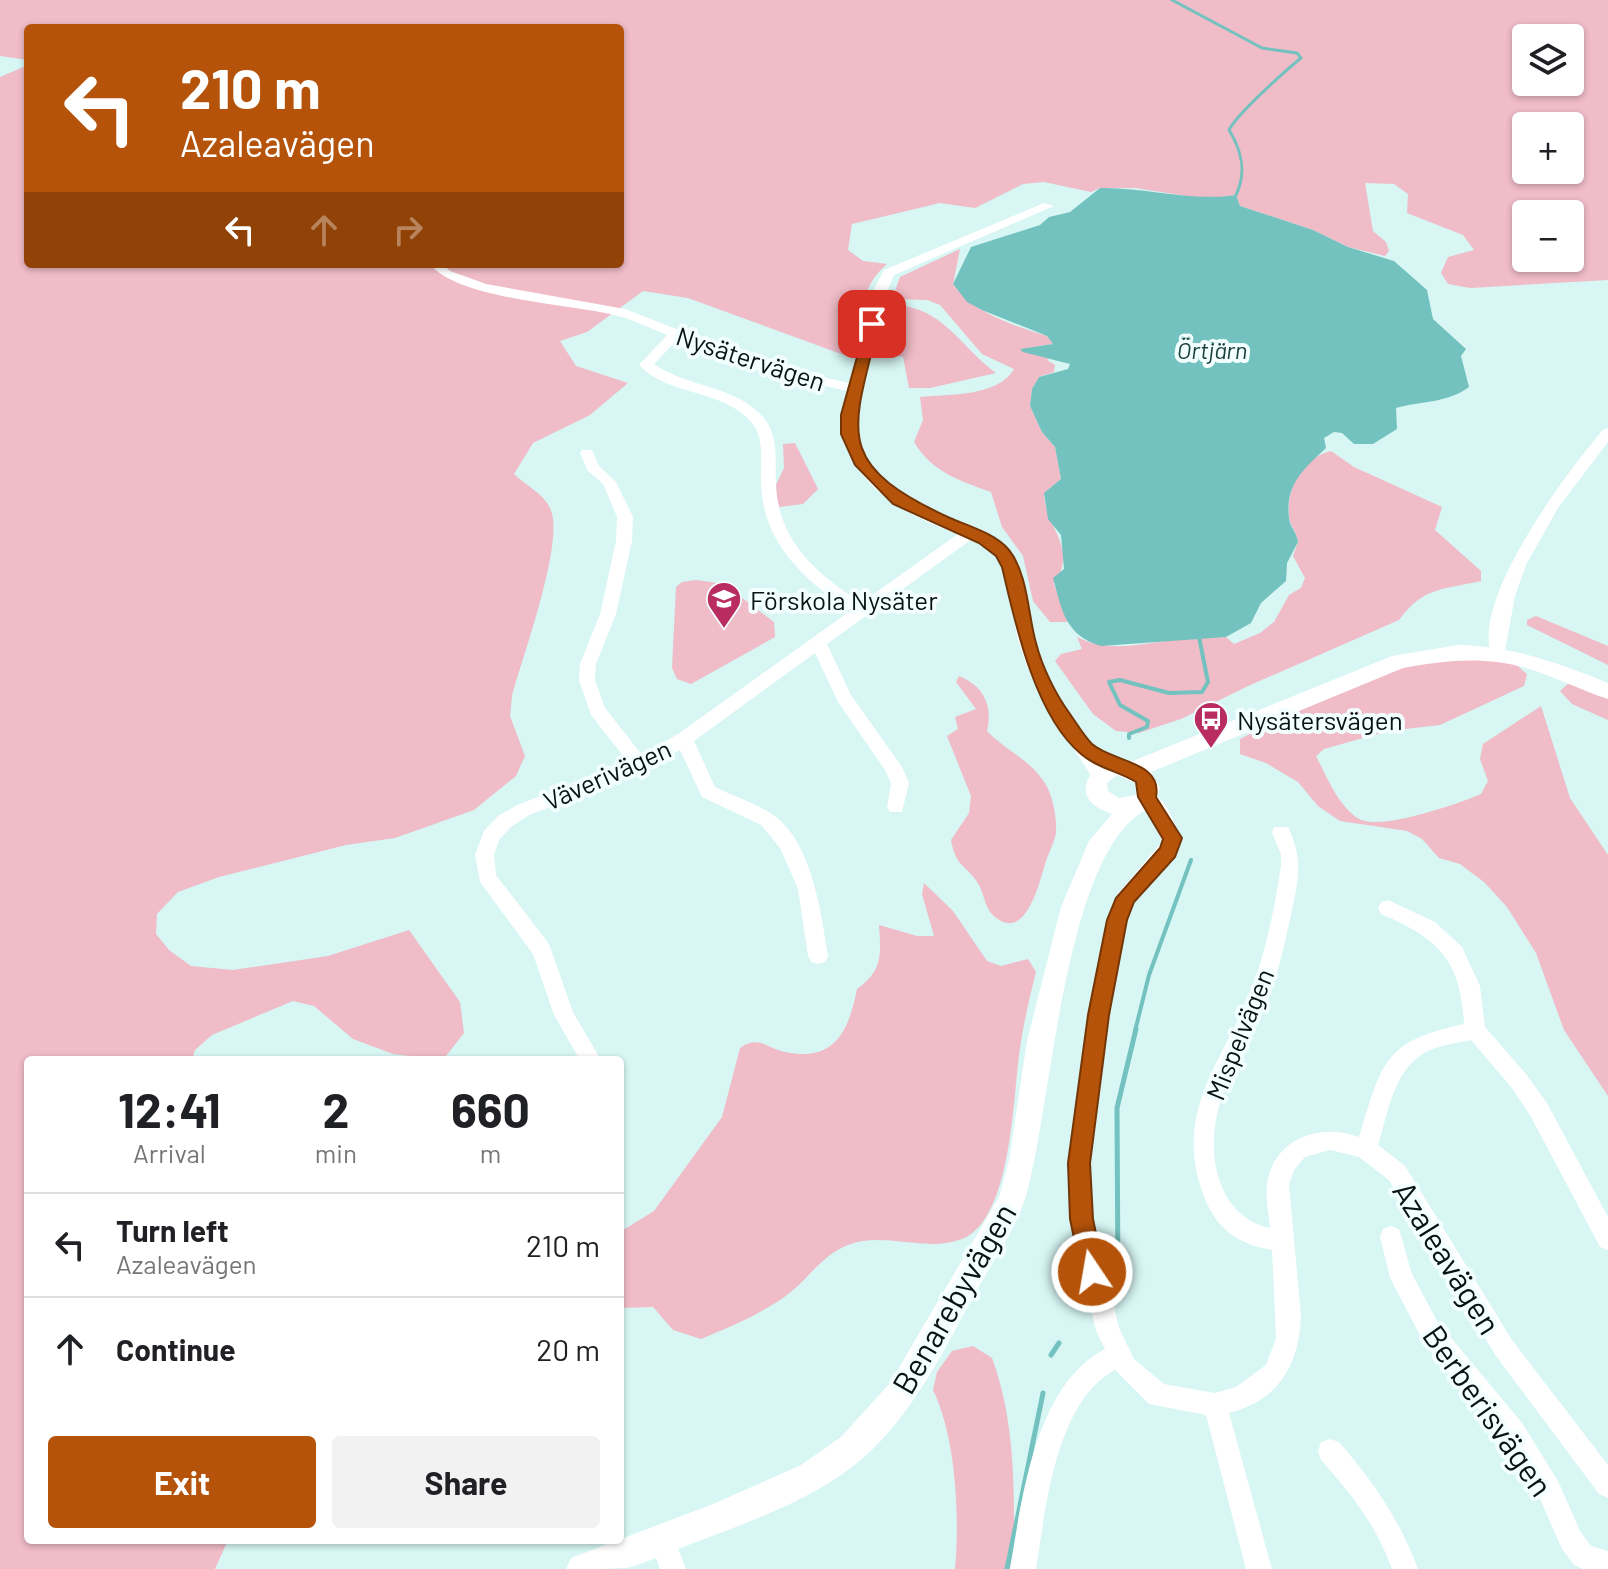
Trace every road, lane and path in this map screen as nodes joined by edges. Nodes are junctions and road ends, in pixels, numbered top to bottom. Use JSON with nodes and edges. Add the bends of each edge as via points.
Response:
{"nodes":[{"id":1,"x":1048,"y":206,"type":"dead end"},
{"id":2,"x":440,"y":268,"type":"edge"},
{"id":3,"x":675,"y":335,"type":"junction"},
{"id":4,"x":854,"y":388,"type":"junction"},
{"id":5,"x":1608,"y":433,"type":"edge"},
{"id":6,"x":587,"y":453,"type":"dead end"},
{"id":7,"x":970,"y":533,"type":"junction"},
{"id":8,"x":860,"y":610,"type":"junction"},
{"id":9,"x":815,"y":644,"type":"junction"},
{"id":10,"x":1497,"y":647,"type":"junction"},
{"id":11,"x":1608,"y":689,"type":"edge"},
{"id":12,"x":684,"y":739,"type":"junction"},
{"id":13,"x":640,"y":765,"type":"junction"},
{"id":14,"x":1129,"y":787,"type":"junction"},
{"id":15,"x":896,"y":807,"type":"dead end"},
{"id":16,"x":1281,"y":832,"type":"dead end"},
{"id":17,"x":1097,"y":847,"type":"junction"},
{"id":18,"x":1388,"y":908,"type":"dead end"},
{"id":19,"x":818,"y":956,"type":"dead end"},
{"id":20,"x":1475,"y":1030,"type":"junction"},
{"id":21,"x":589,"y":1056,"type":"edge"},
{"id":22,"x":1366,"y":1148,"type":"junction"},
{"id":23,"x":1391,"y":1237,"type":"dead end"},
{"id":24,"x":1608,"y":1239,"type":"edge"},
{"id":25,"x":1283,"y":1241,"type":"junction"},
{"id":26,"x":1118,"y":1355,"type":"junction"},
{"id":27,"x":1215,"y":1405,"type":"junction"},
{"id":28,"x":1330,"y":1451,"type":"dead end"},
{"id":29,"x":1608,"y":1485,"type":"edge"},
{"id":30,"x":662,"y":1539,"type":"junction"},
{"id":31,"x":1608,"y":1564,"type":"edge"},
{"id":32,"x":582,"y":1569,"type":"edge"},
{"id":33,"x":673,"y":1569,"type":"edge"},
{"id":34,"x":1023,"y":1569,"type":"edge"},
{"id":35,"x":1259,"y":1569,"type":"edge"},
{"id":36,"x":1405,"y":1569,"type":"edge"}],
"edges":[{"from":1,"to":4,"type":"street","via":[[889,273]]},
{"from":2,"to":3,"type":"street","name":"Nysätervägen","via":[[483,287],[620,312]]},
{"from":3,"to":4,"type":"street","name":"Nysätervägen","via":[[786,374]]},
{"from":3,"to":8,"type":"street","via":[[646,365],[730,400],[759,422],[768,452],[768,505],[780,540],[804,569]]},
{"from":4,"to":7,"type":"street","name":"Nysätervägen","via":[[848,434],[872,477],[918,512]]},
{"from":5,"to":10,"type":"street","via":[[1578,465],[1533,536],[1501,616]]},
{"from":6,"to":13,"type":"street","via":[[593,468],[609,482],[625,517],[608,614],[587,680],[597,710]]},
{"from":7,"to":8,"type":"street","name":"Väverivägen"},
{"from":7,"to":14,"type":"street","name":"Nysätervägen","via":[[995,545],[1007,558],[1037,669],[1055,706],[1086,748]]},
{"from":8,"to":9,"type":"street","name":"Väverivägen"},
{"from":9,"to":12,"type":"street","name":"Väverivägen"},
{"from":9,"to":15,"type":"street","via":[[823,650],[844,698],[893,767],[900,783]]},
{"from":10,"to":11,"type":"street","name":"Benarebyvägen"},
{"from":10,"to":14,"type":"street","name":"Benarebyvägen","via":[[1399,661],[1238,728],[1211,750]]},
{"from":12,"to":13,"type":"street","name":"Väverivägen"},
{"from":12,"to":19,"type":"street","via":[[708,792],[767,820],[787,844],[808,889]]},
{"from":13,"to":21,"type":"street","name":"Väverivägen","via":[[511,816],[491,835],[483,863],[487,877],[542,950],[564,1015]]},
{"from":14,"to":17,"type":"street","name":"Benarebyvägen"},
{"from":14,"to":17,"type":"street","name":"Benarebyvägen","via":[[1095,786],[1102,799]]},
{"from":14,"to":26,"type":"street","name":"Azaleavägen","via":[[1163,821],[1172,838],[1168,852],[1132,890],[1117,920],[1079,1163],[1087,1248]]},
{"from":16,"to":25,"type":"street","name":"Mispelvägen","via":[[1291,857],[1273,949],[1259,994],[1217,1075],[1202,1146],[1206,1178],[1230,1224],[1249,1235]]},
{"from":17,"to":30,"type":"street","name":"Benarebyvägen","via":[[1073,907],[1040,1041],[1011,1201],[931,1345],[876,1423],[838,1458],[770,1496]]},
{"from":18,"to":20,"type":"street","via":[[1428,926],[1452,947],[1474,992]]},
{"from":20,"to":22,"type":"street","via":[[1426,1042],[1402,1057],[1387,1080]]},
{"from":20,"to":24,"type":"street","via":[[1539,1110]]},
{"from":22,"to":25,"type":"street","name":"Azaleavägen","via":[[1326,1140],[1291,1157],[1278,1184]]},
{"from":22,"to":29,"type":"street","name":"Azaleavägen","via":[[1397,1173],[1499,1340]]},
{"from":23,"to":31,"type":"street","name":"Berberisvägen","via":[[1401,1278],[1429,1329],[1513,1432],[1583,1556]]},
{"from":25,"to":27,"type":"street","name":"Azaleavägen","via":[[1289,1316],[1283,1358],[1259,1388]]},
{"from":26,"to":27,"type":"street","name":"Azaleavägen","via":[[1135,1378],[1158,1395]]},
{"from":26,"to":34,"type":"street","via":[[1091,1370],[1065,1410],[1039,1482]]},
{"from":27,"to":35,"type":"street"},
{"from":28,"to":36,"type":"street","via":[[1384,1520]]},
{"from":30,"to":32,"type":"street","name":"Benarebyvägen"},
{"from":30,"to":33,"type":"street"}]}
